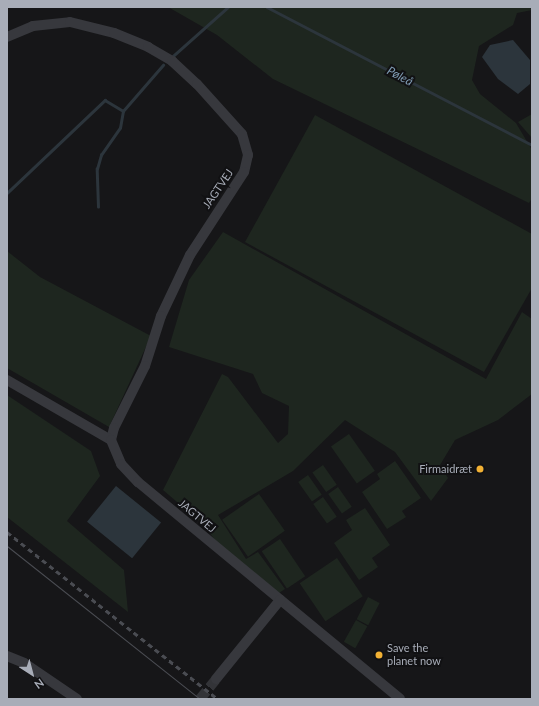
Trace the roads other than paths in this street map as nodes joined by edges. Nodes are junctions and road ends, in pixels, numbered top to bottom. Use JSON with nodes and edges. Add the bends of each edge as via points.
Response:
{"nodes":[{"id":1,"x":7,"y":37,"type":"edge"},
{"id":2,"x":7,"y":380,"type":"edge"},
{"id":3,"x":111,"y":440,"type":"junction"},
{"id":4,"x":280,"y":600,"type":"junction"},
{"id":5,"x":7,"y":656,"type":"edge"},
{"id":6,"x":216,"y":680,"type":"tunnel mouth"},
{"id":7,"x":77,"y":699,"type":"edge"},
{"id":8,"x":400,"y":699,"type":"edge"}],
"edges":[{"from":1,"to":3,"type":"street","name":"JAGTVEJ","via":[[33,26],[70,22],[114,33],[148,47],[172,61],[197,84],[242,134],[248,155],[244,172],[190,255],[161,316],[145,366],[114,428]]},
{"from":2,"to":3,"type":"street"},
{"from":3,"to":4,"type":"street","name":"JAGTVEJ","via":[[121,464],[138,482]]},
{"from":4,"to":6,"type":"street"},
{"from":4,"to":8,"type":"street","name":"JAGTVEJ"},
{"from":5,"to":7,"type":"street","via":[[24,663]]}]}
